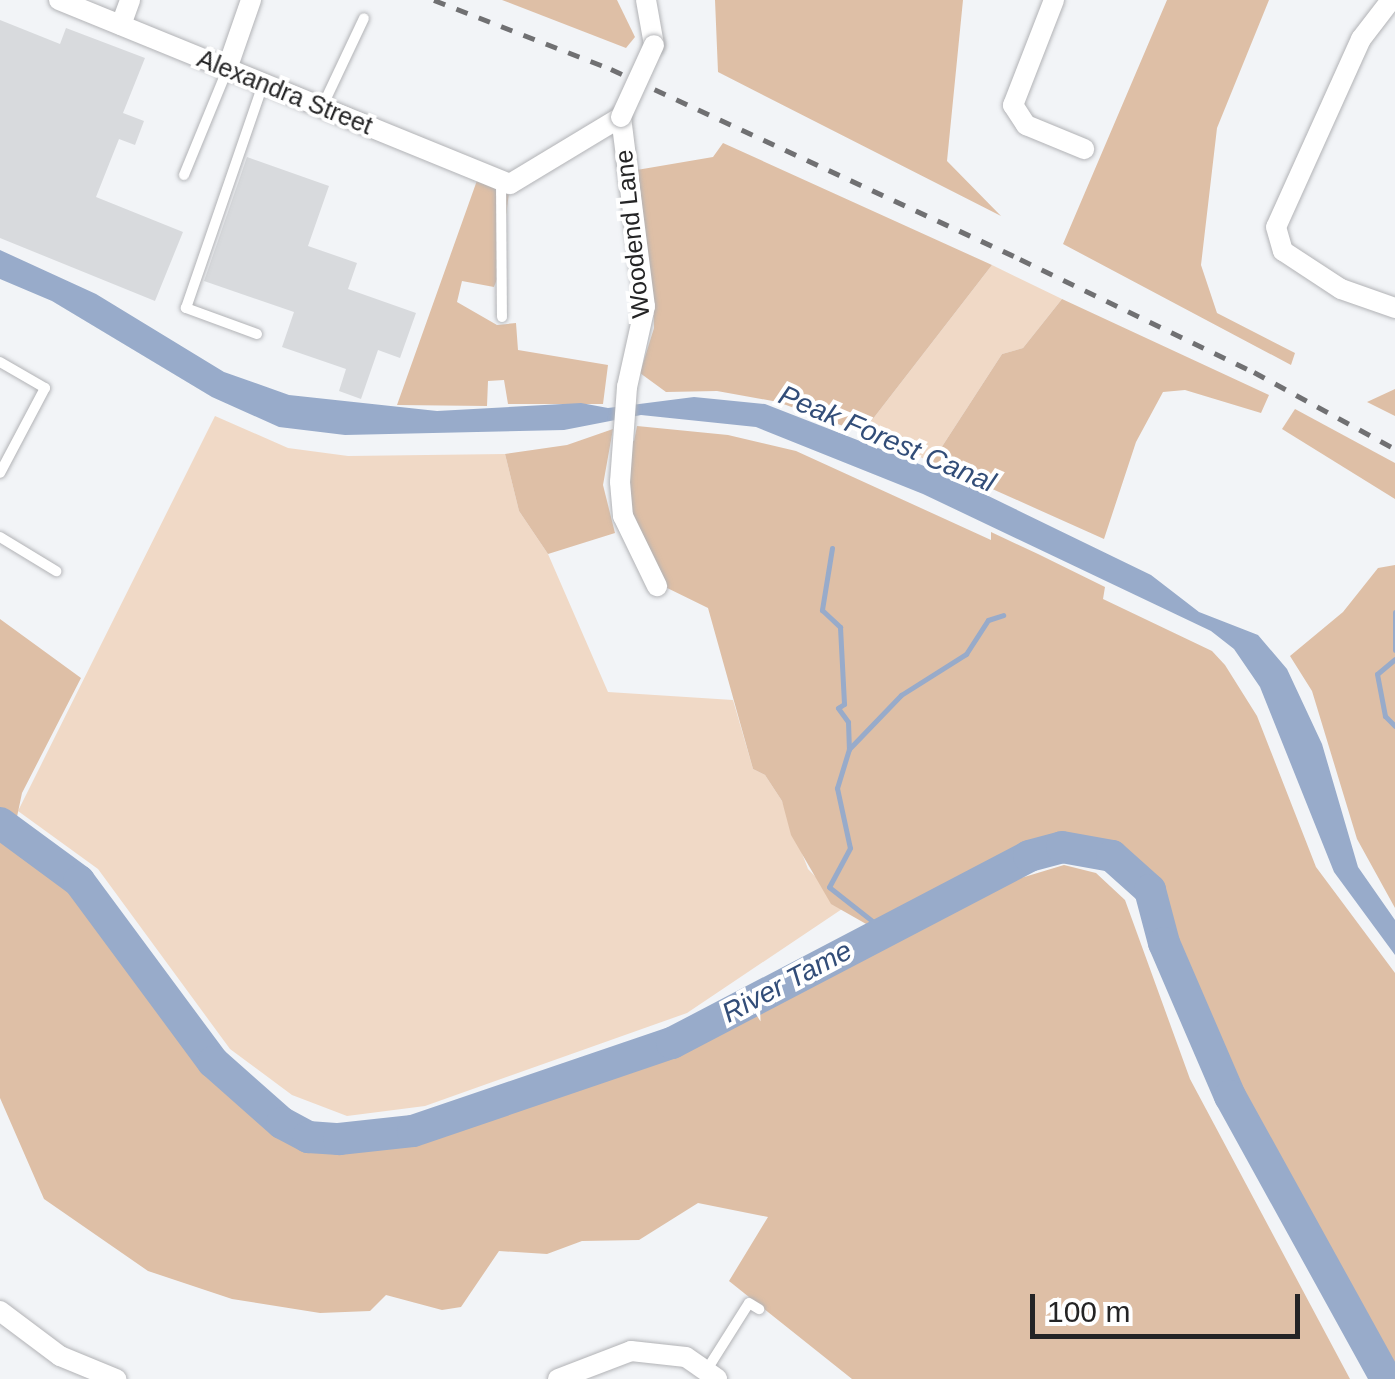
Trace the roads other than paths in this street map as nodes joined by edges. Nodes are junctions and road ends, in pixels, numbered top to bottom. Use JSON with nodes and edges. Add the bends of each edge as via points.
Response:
{"nodes":[{"id":1,"x":59,"y":0,"type":"edge"},
{"id":2,"x":130,"y":0,"type":"edge"},
{"id":3,"x":251,"y":0,"type":"edge"},
{"id":4,"x":646,"y":0,"type":"edge"},
{"id":5,"x":1054,"y":0,"type":"edge"},
{"id":6,"x":1392,"y":0,"type":"edge"},
{"id":7,"x":364,"y":18,"type":"dead end"},
{"id":8,"x":121,"y":25,"type":"junction"},
{"id":9,"x":227,"y":69,"type":"junction"},
{"id":10,"x":263,"y":83,"type":"junction"},
{"id":11,"x":322,"y":108,"type":"junction"},
{"id":12,"x":620,"y":117,"type":"junction"},
{"id":13,"x":1084,"y":149,"type":"dead end"},
{"id":14,"x":184,"y":175,"type":"dead end"},
{"id":15,"x":506,"y":182,"type":"junction"},
{"id":16,"x":1395,"y":308,"type":"edge"},
{"id":17,"x":502,"y":317,"type":"dead end"},
{"id":18,"x":258,"y":334,"type":"dead end"},
{"id":19,"x":0,"y":362,"type":"edge"},
{"id":20,"x":0,"y":472,"type":"edge"},
{"id":21,"x":0,"y":537,"type":"edge"},
{"id":22,"x":56,"y":572,"type":"dead end"},
{"id":23,"x":656,"y":586,"type":"dead end"},
{"id":24,"x":759,"y":1309,"type":"dead end"},
{"id":25,"x":4,"y":1322,"type":"edge"},
{"id":26,"x":712,"y":1375,"type":"edge"},
{"id":27,"x":116,"y":1379,"type":"edge"},
{"id":28,"x":558,"y":1379,"type":"edge"}],
"edges":[{"from":1,"to":8,"type":"street","name":"Alexandra Street"},
{"from":2,"to":8,"type":"street"},
{"from":3,"to":9,"type":"street"},
{"from":4,"to":12,"type":"street","name":"Woodend Lane","bridge":true,"via":[[654,45]]},
{"from":5,"to":13,"type":"street","via":[[1013,105],[1026,125]]},
{"from":6,"to":16,"type":"street","via":[[1361,40],[1276,227],[1283,251],[1341,289]]},
{"from":7,"to":11,"type":"lane"},
{"from":8,"to":9,"type":"street","name":"Alexandra Street"},
{"from":9,"to":10,"type":"street","name":"Alexandra Street"},
{"from":9,"to":14,"type":"lane"},
{"from":10,"to":11,"type":"street","name":"Alexandra Street"},
{"from":10,"to":18,"type":"lane","via":[[186,308]]},
{"from":11,"to":15,"type":"street","name":"Alexandra Street"},
{"from":12,"to":15,"type":"street"},
{"from":12,"to":23,"type":"street","name":"Woodend Lane","via":[[645,306],[627,387],[623,516]]},
{"from":15,"to":17,"type":"lane"},
{"from":19,"to":20,"type":"lane","via":[[46,388]]},
{"from":21,"to":22,"type":"lane"},
{"from":24,"to":26,"type":"lane","via":[[749,1304]]},
{"from":25,"to":27,"type":"street"},
{"from":26,"to":28,"type":"street","via":[[686,1358],[631,1351]]}]}
